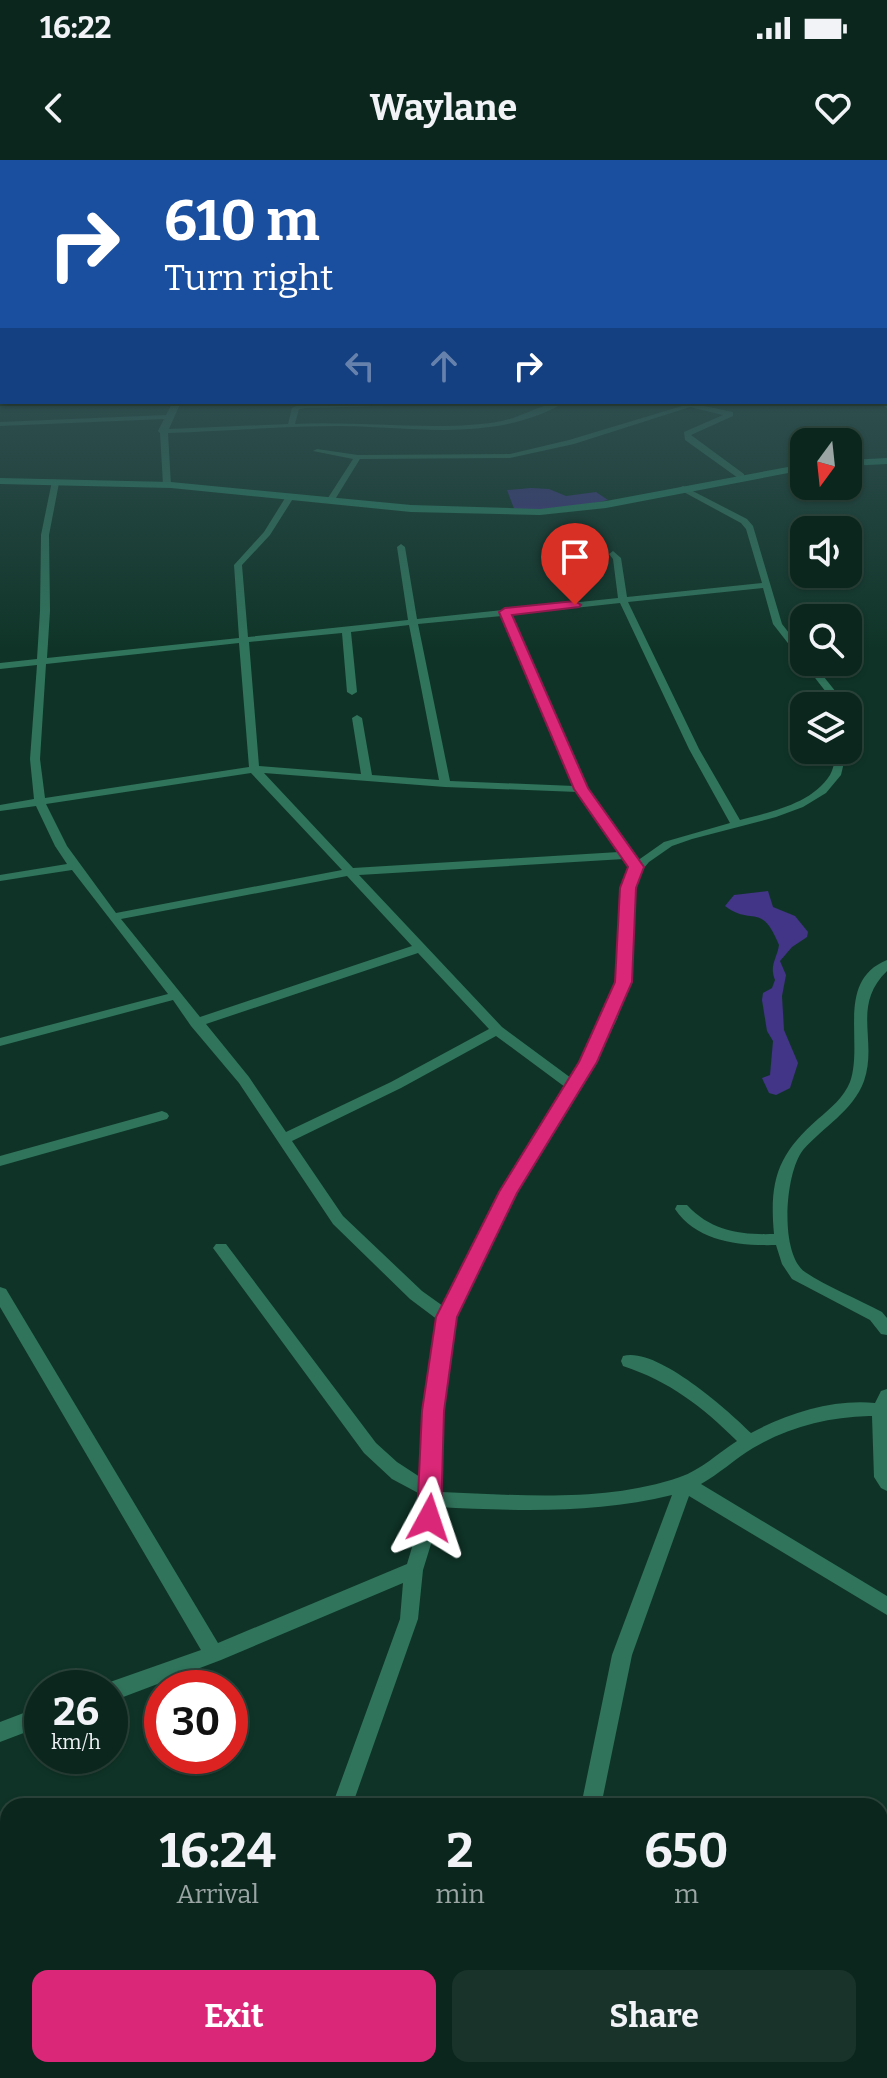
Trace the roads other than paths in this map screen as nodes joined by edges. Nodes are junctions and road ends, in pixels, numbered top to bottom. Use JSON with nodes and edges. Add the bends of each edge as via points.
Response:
{"nodes":[{"id":1,"x":167,"y":471,"type":"edge"},
{"id":2,"x":349,"y":471,"type":"edge"},
{"id":3,"x":733,"y":471,"type":"edge"},
{"id":4,"x":779,"y":471,"type":"edge"},
{"id":5,"x":741,"y":476,"type":"junction"},
{"id":6,"x":0,"y":481,"type":"edge"},
{"id":7,"x":55,"y":483,"type":"junction"},
{"id":8,"x":167,"y":485,"type":"junction"},
{"id":9,"x":683,"y":488,"type":"junction"},
{"id":10,"x":290,"y":497,"type":"junction"},
{"id":11,"x":330,"y":501,"type":"junction"},
{"id":12,"x":401,"y":547,"type":"dead end"},
{"id":13,"x":613,"y":554,"type":"dead end"},
{"id":14,"x":764,"y":585,"type":"junction"},
{"id":15,"x":623,"y":600,"type":"junction"},
{"id":16,"x":505,"y":612,"type":"junction"},
{"id":17,"x":413,"y":621,"type":"junction"},
{"id":18,"x":346,"y":629,"type":"junction"},
{"id":19,"x":790,"y":639,"type":"edge"},
{"id":20,"x":243,"y":641,"type":"junction"},
{"id":21,"x":42,"y":662,"type":"junction"},
{"id":22,"x":0,"y":666,"type":"edge"},
{"id":23,"x":818,"y":676,"type":"edge"},
{"id":24,"x":352,"y":692,"type":"dead end"},
{"id":25,"x":831,"y":692,"type":"edge"},
{"id":26,"x":357,"y":718,"type":"dead end"},
{"id":27,"x":838,"y":764,"type":"edge"},
{"id":28,"x":254,"y":769,"type":"junction"},
{"id":29,"x":367,"y":779,"type":"junction"},
{"id":30,"x":445,"y":784,"type":"junction"},
{"id":31,"x":581,"y":789,"type":"junction"},
{"id":32,"x":40,"y":802,"type":"junction"},
{"id":33,"x":0,"y":808,"type":"edge"},
{"id":34,"x":736,"y":824,"type":"junction"},
{"id":35,"x":631,"y":861,"type":"junction"},
{"id":36,"x":75,"y":866,"type":"junction"},
{"id":37,"x":352,"y":872,"type":"junction"},
{"id":38,"x":0,"y":878,"type":"edge"},
{"id":39,"x":113,"y":917,"type":"junction"},
{"id":40,"x":422,"y":947,"type":"junction"},
{"id":41,"x":887,"y":964,"type":"edge"},
{"id":42,"x":174,"y":996,"type":"junction"},
{"id":43,"x":196,"y":1023,"type":"junction"},
{"id":44,"x":497,"y":1030,"type":"junction"},
{"id":45,"x":0,"y":1042,"type":"edge"},
{"id":46,"x":572,"y":1086,"type":"junction"},
{"id":47,"x":162,"y":1116,"type":"dead end"},
{"id":48,"x":284,"y":1139,"type":"junction"},
{"id":49,"x":0,"y":1161,"type":"edge"},
{"id":50,"x":682,"y":1209,"type":"dead end"},
{"id":51,"x":780,"y":1239,"type":"junction"},
{"id":52,"x":221,"y":1248,"type":"dead end"},
{"id":53,"x":0,"y":1293,"type":"edge"},
{"id":54,"x":446,"y":1317,"type":"junction"},
{"id":55,"x":887,"y":1329,"type":"edge"},
{"id":56,"x":629,"y":1361,"type":"dead end"},
{"id":57,"x":885,"y":1405,"type":"edge"},
{"id":58,"x":749,"y":1442,"type":"junction"},
{"id":59,"x":887,"y":1483,"type":"edge"},
{"id":60,"x":685,"y":1484,"type":"junction"},
{"id":61,"x":432,"y":1495,"type":"junction"},
{"id":62,"x":414,"y":1570,"type":"junction"},
{"id":63,"x":887,"y":1606,"type":"edge"},
{"id":64,"x":214,"y":1654,"type":"junction"},
{"id":65,"x":128,"y":1685,"type":"edge"},
{"id":66,"x":24,"y":1723,"type":"edge"},
{"id":67,"x":0,"y":1732,"type":"edge"},
{"id":68,"x":345,"y":1798,"type":"edge"},
{"id":69,"x":593,"y":1798,"type":"edge"}],
"edges":[{"from":1,"to":8,"type":"street"},
{"from":2,"to":11,"type":"street"},
{"from":3,"to":5,"type":"street"},
{"from":4,"to":5,"type":"street"},
{"from":5,"to":9,"type":"street"},
{"from":6,"to":7,"type":"street"},
{"from":7,"to":8,"type":"street"},
{"from":7,"to":21,"type":"street","via":[[45,535]]},
{"from":8,"to":10,"type":"street"},
{"from":9,"to":11,"type":"street","via":[[537,512]]},
{"from":9,"to":14,"type":"street","via":[[750,528]]},
{"from":10,"to":11,"type":"street"},
{"from":10,"to":20,"type":"street","via":[[238,565]]},
{"from":12,"to":17,"type":"street"},
{"from":13,"to":15,"type":"street"},
{"from":14,"to":15,"type":"street"},
{"from":14,"to":19,"type":"street","via":[[778,624]]},
{"from":15,"to":16,"type":"street"},
{"from":15,"to":34,"type":"street"},
{"from":16,"to":17,"type":"street"},
{"from":16,"to":31,"type":"street"},
{"from":17,"to":18,"type":"street"},
{"from":17,"to":30,"type":"street"},
{"from":18,"to":20,"type":"street"},
{"from":18,"to":24,"type":"street"},
{"from":20,"to":21,"type":"street"},
{"from":20,"to":28,"type":"street"},
{"from":21,"to":22,"type":"street"},
{"from":21,"to":32,"type":"street","via":[[35,759]]},
{"from":23,"to":25,"type":"street"},
{"from":26,"to":29,"type":"street"},
{"from":27,"to":34,"type":"street","via":[[835,777],[798,806]]},
{"from":28,"to":29,"type":"street"},
{"from":28,"to":32,"type":"street"},
{"from":28,"to":37,"type":"street"},
{"from":29,"to":30,"type":"street"},
{"from":30,"to":31,"type":"street"},
{"from":31,"to":35,"type":"street"},
{"from":32,"to":33,"type":"street"},
{"from":32,"to":36,"type":"street"},
{"from":34,"to":35,"type":"street"},
{"from":35,"to":37,"type":"street"},
{"from":35,"to":46,"type":"street","via":[[623,982],[608,1023]]},
{"from":36,"to":38,"type":"street"},
{"from":36,"to":39,"type":"street"},
{"from":37,"to":39,"type":"street"},
{"from":37,"to":40,"type":"street"},
{"from":39,"to":42,"type":"street"},
{"from":40,"to":43,"type":"street"},
{"from":40,"to":44,"type":"street"},
{"from":41,"to":51,"type":"street","via":[[861,998],[856,1083],[786,1168]]},
{"from":42,"to":43,"type":"street"},
{"from":42,"to":45,"type":"street"},
{"from":43,"to":48,"type":"street"},
{"from":44,"to":46,"type":"street"},
{"from":44,"to":48,"type":"street"},
{"from":46,"to":54,"type":"street","via":[[508,1192]]},
{"from":47,"to":49,"type":"street"},
{"from":48,"to":54,"type":"street","via":[[338,1220]]},
{"from":50,"to":51,"type":"street","via":[[694,1224],[709,1231],[741,1239]]},
{"from":51,"to":55,"type":"street","via":[[797,1275],[876,1316]]},
{"from":52,"to":61,"type":"street","via":[[370,1448],[391,1469]]},
{"from":53,"to":64,"type":"street"},
{"from":54,"to":61,"type":"street","via":[[433,1411]]},
{"from":56,"to":58,"type":"street","via":[[650,1366],[702,1399]]},
{"from":57,"to":58,"type":"street","via":[[795,1422]]},
{"from":57,"to":59,"type":"street"},
{"from":58,"to":60,"type":"street"},
{"from":60,"to":61,"type":"street","via":[[649,1494],[582,1499],[488,1502]]},
{"from":60,"to":63,"type":"street"},
{"from":60,"to":69,"type":"street","via":[[622,1655]]},
{"from":61,"to":62,"type":"street"},
{"from":62,"to":64,"type":"street"},
{"from":62,"to":68,"type":"street","via":[[409,1619]]},
{"from":64,"to":65,"type":"street"},
{"from":66,"to":67,"type":"street"}]}
